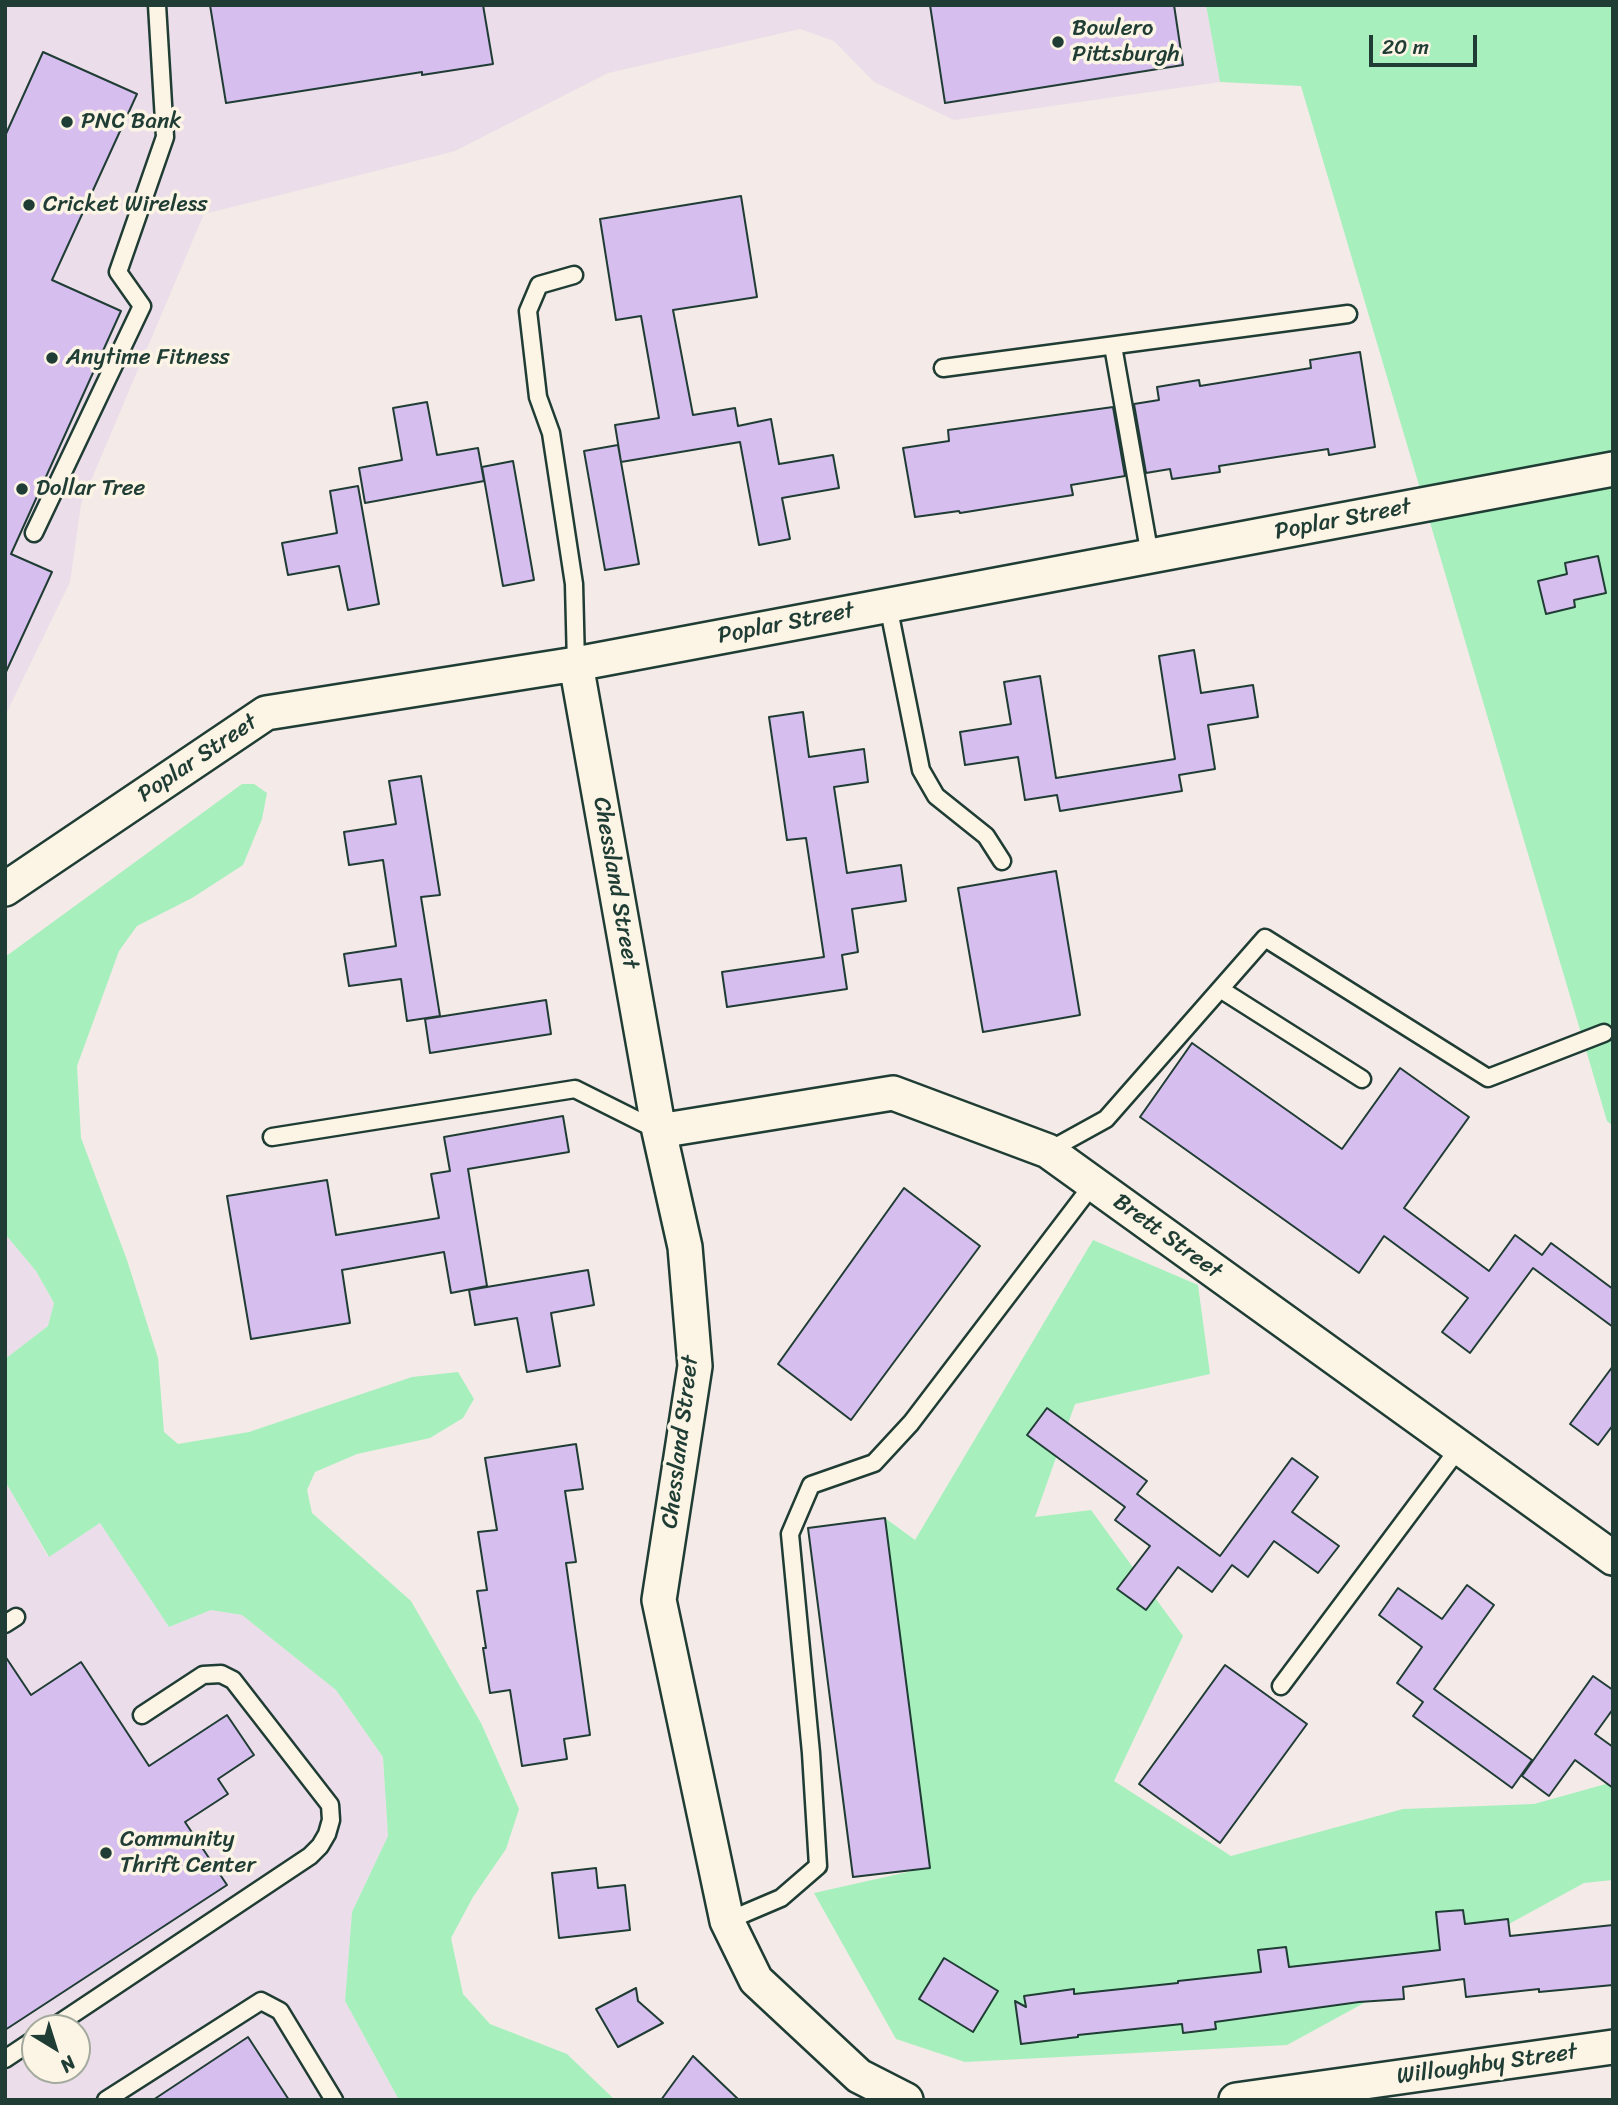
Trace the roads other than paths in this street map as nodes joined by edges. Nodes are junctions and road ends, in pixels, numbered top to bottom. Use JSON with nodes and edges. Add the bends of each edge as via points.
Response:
{"nodes":[{"id":1,"x":157,"y":5,"type":"edge"},
{"id":2,"x":574,"y":275,"type":"dead end"},
{"id":3,"x":1348,"y":314,"type":"dead end"},
{"id":4,"x":1113,"y":346,"type":"junction"},
{"id":5,"x":943,"y":368,"type":"dead end"},
{"id":6,"x":1613,"y":469,"type":"edge"},
{"id":7,"x":34,"y":533,"type":"dead end"},
{"id":8,"x":1150,"y":556,"type":"junction"},
{"id":9,"x":888,"y":605,"type":"junction"},
{"id":10,"x":576,"y":664,"type":"junction"},
{"id":11,"x":1002,"y":861,"type":"dead end"},
{"id":12,"x":5,"y":889,"type":"edge"},
{"id":13,"x":1220,"y":989,"type":"junction"},
{"id":14,"x":1604,"y":1033,"type":"dead end"},
{"id":15,"x":1362,"y":1079,"type":"dead end"},
{"id":16,"x":659,"y":1131,"type":"junction"},
{"id":17,"x":272,"y":1138,"type":"dead end"},
{"id":18,"x":1048,"y":1151,"type":"junction"},
{"id":19,"x":1093,"y":1184,"type":"junction"},
{"id":20,"x":1459,"y":1448,"type":"junction"},
{"id":21,"x":1613,"y":1559,"type":"edge"},
{"id":22,"x":1281,"y":1686,"type":"dead end"},
{"id":23,"x":142,"y":1715,"type":"dead end"},
{"id":24,"x":727,"y":1921,"type":"junction"},
{"id":25,"x":73,"y":2014,"type":"edge"},
{"id":26,"x":1613,"y":2047,"type":"edge"},
{"id":27,"x":21,"y":2048,"type":"edge"},
{"id":28,"x":5,"y":2059,"type":"edge"},
{"id":29,"x":106,"y":2100,"type":"edge"},
{"id":30,"x":334,"y":2100,"type":"edge"},
{"id":31,"x":906,"y":2100,"type":"edge"},
{"id":32,"x":1236,"y":2100,"type":"edge"}],
"edges":[{"from":1,"to":7,"type":"lane","via":[[165,137],[118,272],[142,306]]},
{"from":2,"to":10,"type":"lane","via":[[539,285],[528,311],[538,397],[551,433],[574,584]]},
{"from":3,"to":4,"type":"lane"},
{"from":4,"to":5,"type":"lane"},
{"from":4,"to":8,"type":"lane"},
{"from":6,"to":8,"type":"street","name":"Poplar Street"},
{"from":8,"to":9,"type":"street","name":"Poplar Street"},
{"from":9,"to":10,"type":"street","name":"Poplar Street"},
{"from":9,"to":11,"type":"lane","via":[[921,770],[936,796],[986,836]]},
{"from":10,"to":12,"type":"street","name":"Poplar Street","via":[[266,713]]},
{"from":10,"to":16,"type":"street","name":"Chessland Street"},
{"from":13,"to":14,"type":"lane","via":[[1265,938],[1488,1078]]},
{"from":13,"to":15,"type":"lane"},
{"from":13,"to":18,"type":"lane","via":[[1106,1119]]},
{"from":16,"to":17,"type":"lane","via":[[575,1089]]},
{"from":16,"to":18,"type":"street","name":"Brett Street","via":[[893,1093]]},
{"from":16,"to":24,"type":"street","name":"Chessland Street","via":[[685,1247],[695,1366],[659,1600]]},
{"from":18,"to":19,"type":"street","name":"Brett Street"},
{"from":19,"to":20,"type":"street","name":"Brett Street"},
{"from":19,"to":24,"type":"lane","via":[[911,1423],[874,1463],[811,1485],[790,1534],[818,1866],[781,1898]]},
{"from":20,"to":21,"type":"street","name":"Brett Street"},
{"from":20,"to":22,"type":"lane"},
{"from":23,"to":25,"type":"lane","via":[[203,1675],[221,1674],[233,1680],[330,1805],[331,1820],[327,1834],[310,1856]]},
{"from":24,"to":31,"type":"street","name":"Chessland Street","via":[[756,1980],[859,2076]]},
{"from":26,"to":32,"type":"street","name":"Willoughby Street"},
{"from":27,"to":28,"type":"lane"},
{"from":29,"to":30,"type":"lane","via":[[261,2001],[280,2011]]}]}
